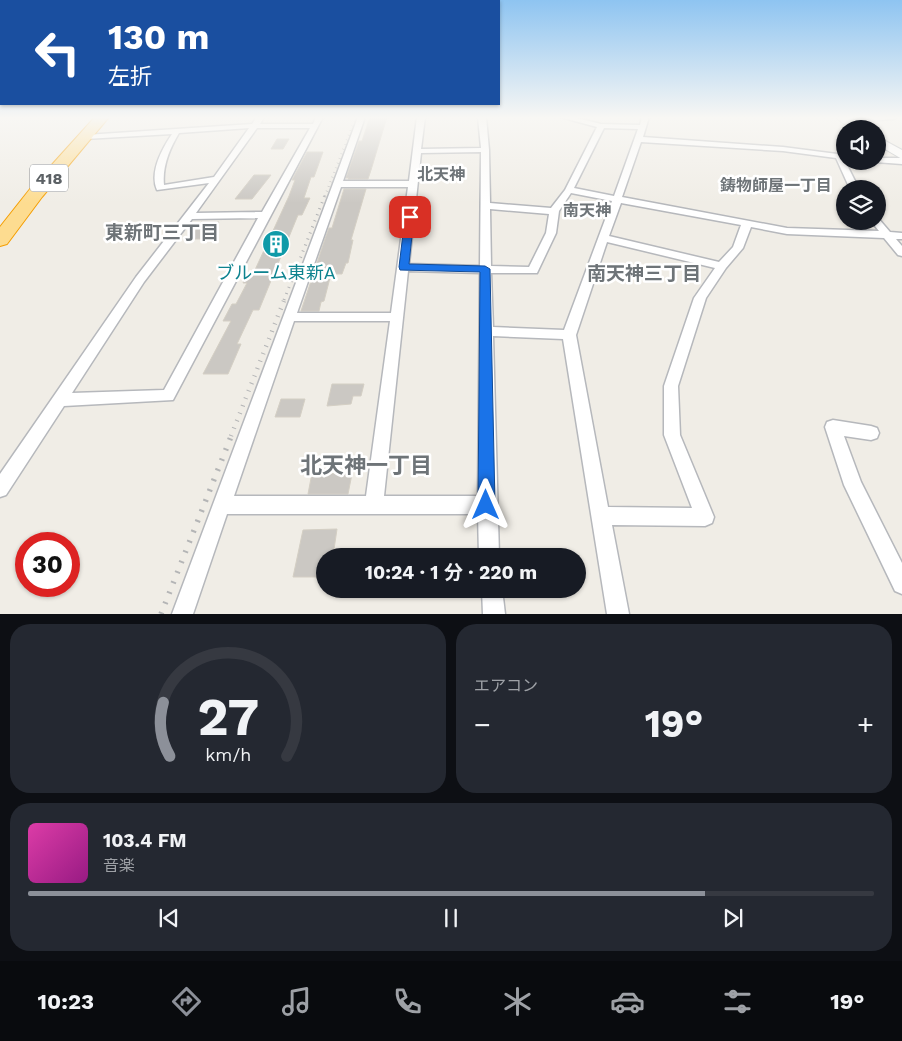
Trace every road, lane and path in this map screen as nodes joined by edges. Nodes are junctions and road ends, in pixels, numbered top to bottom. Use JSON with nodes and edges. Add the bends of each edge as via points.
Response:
{"nodes":[{"id":1,"x":77,"y":146,"type":"edge"},
{"id":2,"x":169,"y":146,"type":"edge"},
{"id":3,"x":240,"y":146,"type":"edge"},
{"id":4,"x":303,"y":146,"type":"edge"},
{"id":5,"x":352,"y":146,"type":"edge"},
{"id":6,"x":418,"y":146,"type":"edge"},
{"id":7,"x":485,"y":146,"type":"edge"},
{"id":8,"x":591,"y":146,"type":"edge"},
{"id":9,"x":636,"y":146,"type":"edge"},
{"id":10,"x":734,"y":146,"type":"edge"},
{"id":11,"x":887,"y":146,"type":"edge"},
{"id":12,"x":485,"y":150,"type":"junction"},
{"id":13,"x":418,"y":151,"type":"junction"},
{"id":14,"x":902,"y":155,"type":"edge"},
{"id":15,"x":836,"y":157,"type":"edge"},
{"id":16,"x":886,"y":160,"type":"edge"},
{"id":17,"x":902,"y":161,"type":"edge"},
{"id":18,"x":218,"y":179,"type":"junction"},
{"id":19,"x":338,"y":184,"type":"junction"},
{"id":20,"x":414,"y":184,"type":"junction"},
{"id":21,"x":568,"y":190,"type":"junction"},
{"id":22,"x":616,"y":200,"type":"junction"},
{"id":23,"x":485,"y":206,"type":"junction"},
{"id":24,"x":554,"y":211,"type":"junction"},
{"id":25,"x":265,"y":215,"type":"junction"},
{"id":26,"x":189,"y":216,"type":"junction"},
{"id":27,"x":747,"y":224,"type":"junction"},
{"id":28,"x":884,"y":230,"type":"edge"},
{"id":29,"x":888,"y":235,"type":"junction"},
{"id":30,"x":902,"y":236,"type":"edge"},
{"id":31,"x":602,"y":238,"type":"junction"},
{"id":32,"x":0,"y":240,"type":"edge"},
{"id":33,"x":902,"y":253,"type":"edge"},
{"id":34,"x":722,"y":266,"type":"junction"},
{"id":35,"x":404,"y":267,"type":"junction"},
{"id":36,"x":485,"y":269,"type":"junction"},
{"id":37,"x":289,"y":317,"type":"junction"},
{"id":38,"x":397,"y":317,"type":"junction"},
{"id":39,"x":486,"y":331,"type":"junction"},
{"id":40,"x":569,"y":335,"type":"junction"},
{"id":41,"x":58,"y":400,"type":"junction"},
{"id":42,"x":871,"y":433,"type":"dead end"},
{"id":43,"x":0,"y":489,"type":"edge"},
{"id":44,"x":221,"y":505,"type":"junction"},
{"id":45,"x":486,"y":505,"type":"junction"},
{"id":46,"x":374,"y":506,"type":"junction"},
{"id":47,"x":601,"y":516,"type":"junction"},
{"id":48,"x":489,"y":548,"type":"edge"},
{"id":49,"x":902,"y":584,"type":"edge"},
{"id":50,"x":493,"y":598,"type":"edge"},
{"id":51,"x":182,"y":614,"type":"edge"},
{"id":52,"x":494,"y":614,"type":"edge"},
{"id":53,"x":618,"y":614,"type":"edge"}],
"edges":[{"from":1,"to":32,"type":"highway","number":"418"},
{"from":2,"to":18,"type":"street","via":[[162,158],[160,188]]},
{"from":3,"to":18,"type":"street"},
{"from":4,"to":25,"type":"street"},
{"from":5,"to":19,"type":"street"},
{"from":6,"to":13,"type":"street"},
{"from":7,"to":12,"type":"street"},
{"from":8,"to":21,"type":"street"},
{"from":9,"to":22,"type":"street"},
{"from":10,"to":15,"type":"street"},
{"from":11,"to":14,"type":"street"},
{"from":12,"to":13,"type":"street"},
{"from":12,"to":23,"type":"street"},
{"from":13,"to":20,"type":"street"},
{"from":16,"to":17,"type":"street"},
{"from":18,"to":26,"type":"street"},
{"from":19,"to":20,"type":"street"},
{"from":19,"to":37,"type":"street"},
{"from":20,"to":35,"type":"street"},
{"from":21,"to":22,"type":"street"},
{"from":21,"to":24,"type":"street"},
{"from":22,"to":27,"type":"street"},
{"from":22,"to":31,"type":"street"},
{"from":23,"to":24,"type":"street"},
{"from":23,"to":36,"type":"street"},
{"from":24,"to":36,"type":"street","via":[[551,233],[533,271]]},
{"from":25,"to":26,"type":"street"},
{"from":25,"to":41,"type":"street","via":[[168,396]]},
{"from":26,"to":41,"type":"street","via":[[140,280]]},
{"from":27,"to":29,"type":"street","via":[[787,231]]},
{"from":27,"to":34,"type":"street","via":[[738,248]]},
{"from":28,"to":29,"type":"street"},
{"from":29,"to":30,"type":"street"},
{"from":29,"to":33,"type":"street"},
{"from":31,"to":34,"type":"street"},
{"from":31,"to":40,"type":"street"},
{"from":34,"to":47,"type":"street","via":[[700,298],[671,386],[672,435],[704,517]]},
{"from":35,"to":36,"type":"street"},
{"from":35,"to":38,"type":"street"},
{"from":36,"to":39,"type":"street"},
{"from":37,"to":38,"type":"street"},
{"from":37,"to":44,"type":"street"},
{"from":38,"to":46,"type":"street"},
{"from":39,"to":40,"type":"street"},
{"from":39,"to":45,"type":"street"},
{"from":40,"to":47,"type":"street"},
{"from":41,"to":43,"type":"street"},
{"from":42,"to":49,"type":"street","via":[[833,427],[853,485]]},
{"from":44,"to":46,"type":"street"},
{"from":44,"to":51,"type":"street"},
{"from":45,"to":46,"type":"street"},
{"from":45,"to":48,"type":"street"},
{"from":47,"to":53,"type":"street"},
{"from":50,"to":52,"type":"street"}]}
